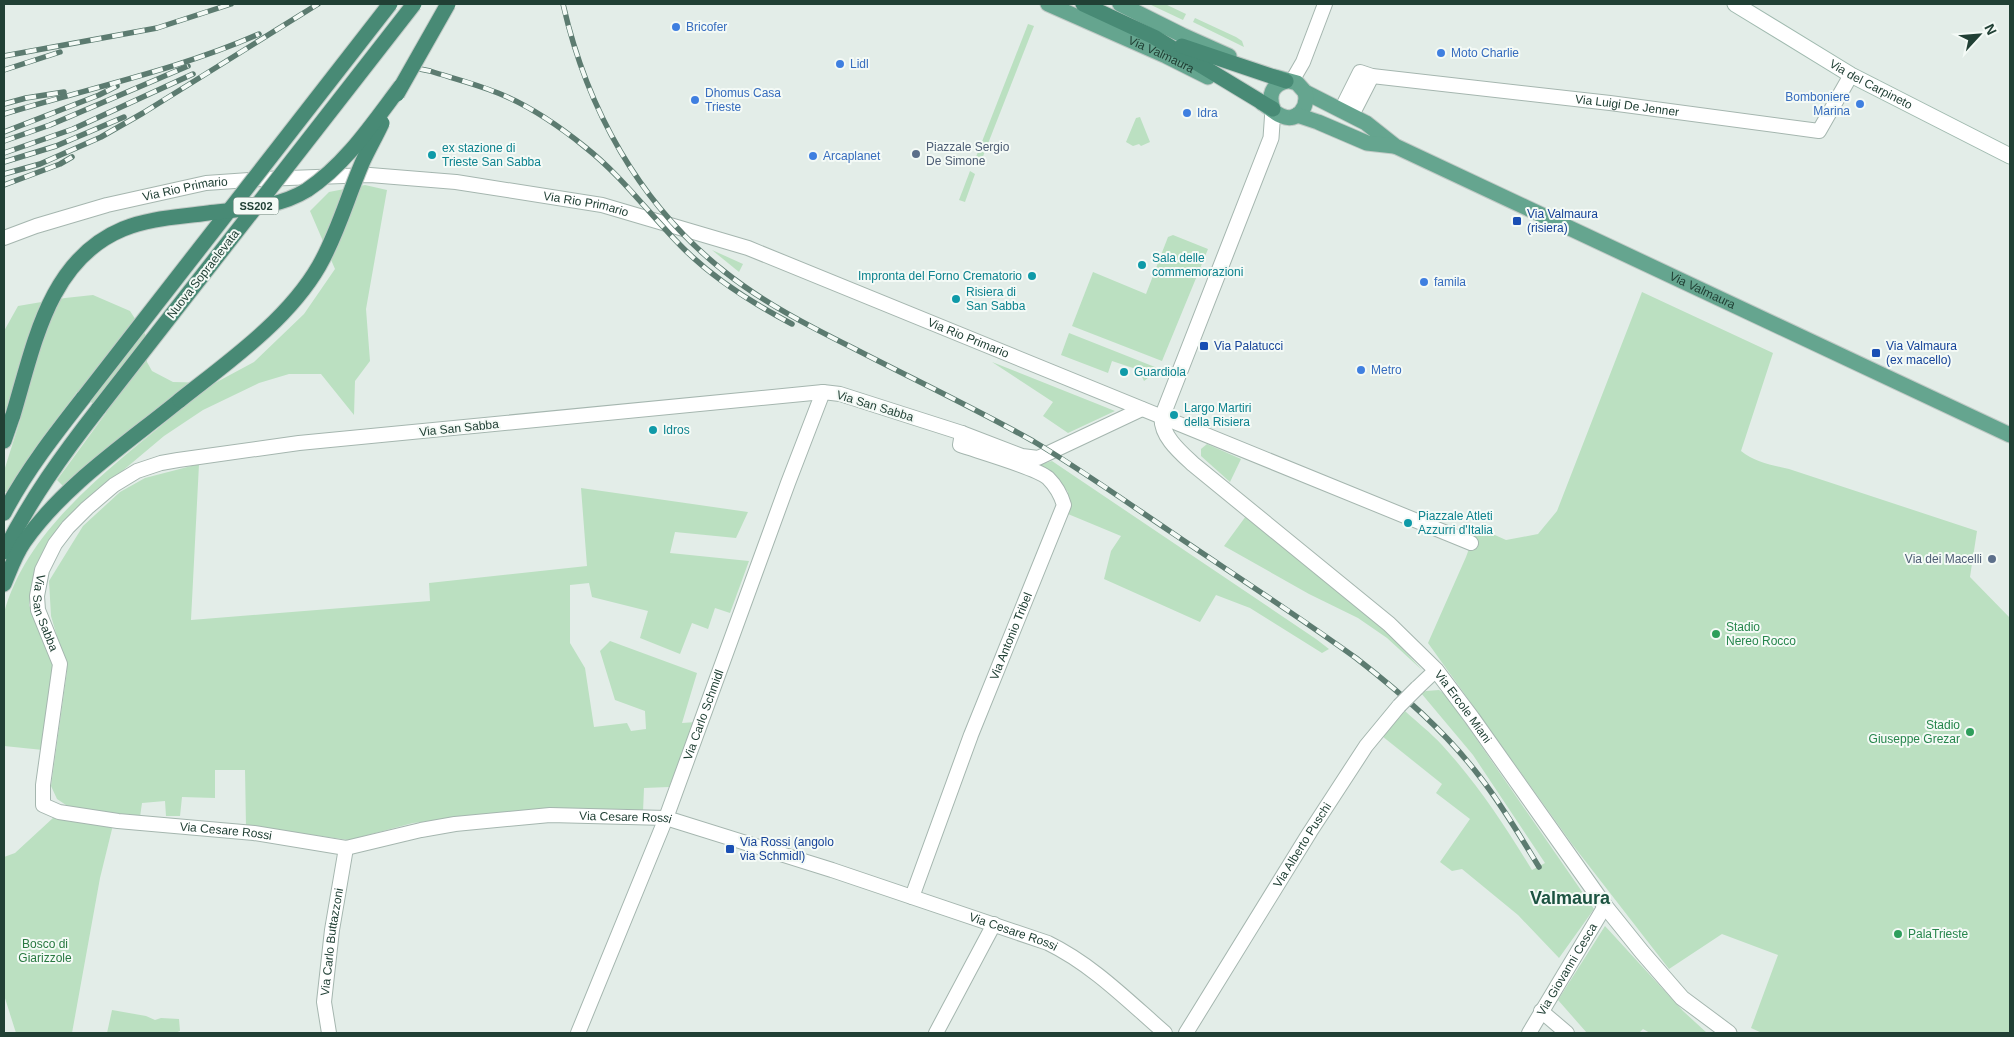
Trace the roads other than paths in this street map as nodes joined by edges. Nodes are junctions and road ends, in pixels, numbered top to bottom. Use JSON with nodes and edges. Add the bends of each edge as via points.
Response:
{"nodes":[{"id":1,"x":390,"y":4,"type":"edge"},
{"id":2,"x":414,"y":4,"type":"edge"},
{"id":3,"x":448,"y":4,"type":"edge"},
{"id":4,"x":1048,"y":4,"type":"edge"},
{"id":5,"x":1083,"y":4,"type":"edge"},
{"id":6,"x":1120,"y":4,"type":"edge"},
{"id":7,"x":1325,"y":4,"type":"edge"},
{"id":8,"x":1735,"y":4,"type":"edge"},
{"id":9,"x":1154,"y":37,"type":"junction"},
{"id":10,"x":1851,"y":75,"type":"junction"},
{"id":11,"x":1289,"y":81,"type":"junction"},
{"id":12,"x":401,"y":86,"type":"junction"},
{"id":13,"x":1305,"y":92,"type":"junction"},
{"id":14,"x":1272,"y":108,"type":"junction"},
{"id":15,"x":1347,"y":112,"type":"junction"},
{"id":16,"x":1294,"y":116,"type":"junction"},
{"id":17,"x":1271,"y":138,"type":"junction"},
{"id":18,"x":1395,"y":146,"type":"junction"},
{"id":19,"x":2010,"y":156,"type":"edge"},
{"id":20,"x":4,"y":238,"type":"edge"},
{"id":21,"x":824,"y":392,"type":"junction"},
{"id":22,"x":1142,"y":409,"type":"junction"},
{"id":23,"x":1162,"y":417,"type":"junction"},
{"id":24,"x":962,"y":433,"type":"junction"},
{"id":25,"x":2010,"y":435,"type":"edge"},
{"id":26,"x":4,"y":441,"type":"edge"},
{"id":27,"x":4,"y":513,"type":"edge"},
{"id":28,"x":1471,"y":543,"type":"dead end"},
{"id":29,"x":4,"y":552,"type":"edge"},
{"id":30,"x":4,"y":584,"type":"edge"},
{"id":31,"x":1436,"y":670,"type":"junction"},
{"id":32,"x":43,"y":804,"type":"joint"},
{"id":33,"x":666,"y":818,"type":"junction"},
{"id":34,"x":346,"y":848,"type":"junction"},
{"id":35,"x":912,"y":897,"type":"junction"},
{"id":36,"x":1605,"y":906,"type":"junction"},
{"id":37,"x":994,"y":924,"type":"junction"},
{"id":38,"x":1542,"y":1010,"type":"junction"},
{"id":39,"x":329,"y":1033,"type":"edge"},
{"id":40,"x":578,"y":1033,"type":"edge"},
{"id":41,"x":936,"y":1033,"type":"edge"},
{"id":42,"x":1166,"y":1033,"type":"edge"},
{"id":43,"x":1186,"y":1033,"type":"edge"},
{"id":44,"x":1529,"y":1033,"type":"edge"},
{"id":45,"x":1567,"y":1033,"type":"edge"},
{"id":46,"x":1729,"y":1033,"type":"edge"}],
"edges":[{"from":1,"to":27,"type":"highway","name":"Nuova Sopraelevata","number":"SS202","bridge":true,"via":[[53,437]]},
{"from":2,"to":29,"type":"highway","name":"Nuova Sopraelevata","number":"SS202","bridge":true,"via":[[67,449],[32,501]]},
{"from":3,"to":12,"type":"highway","bridge":true},
{"from":4,"to":14,"type":"main road","name":"Via Valmaura","via":[[1166,56]]},
{"from":5,"to":9,"type":"highway"},
{"from":6,"to":11,"type":"main road","name":"Via Valmaura","via":[[1182,35]]},
{"from":7,"to":11,"type":"street","via":[[1303,62]]},
{"from":8,"to":10,"type":"street","name":"Via del Carpineto"},
{"from":9,"to":11,"type":"highway"},
{"from":9,"to":14,"type":"highway"},
{"from":10,"to":15,"type":"street","name":"Via Luigi De Jenner","via":[[1819,131],[1366,74]]},
{"from":10,"to":19,"type":"street","name":"Via del Carpineto"},
{"from":11,"to":13,"type":"main road","name":"Via Valmaura"},
{"from":11,"to":14,"type":"main road","via":[[1280,83],[1272,91]]},
{"from":12,"to":26,"type":"highway","bridge":true,"via":[[358,143],[307,190],[267,206],[157,220],[122,229],[95,245],[71,267],[56,288],[43,316]]},
{"from":12,"to":30,"type":"highway","bridge":true,"via":[[364,159],[331,242],[294,300],[248,346],[82,479],[45,514],[22,544]]},
{"from":13,"to":15,"type":"main road","name":"Via Valmaura"},
{"from":13,"to":16,"type":"main road","via":[[1304,109]]},
{"from":14,"to":16,"type":"main road","name":"Via Valmaura","via":[[1282,117]]},
{"from":14,"to":17,"type":"street"},
{"from":15,"to":18,"type":"main road","name":"Via Valmaura"},
{"from":16,"to":17,"type":"street"},
{"from":16,"to":18,"type":"main road","name":"Via Valmaura","via":[[1318,122],[1366,143]]},
{"from":17,"to":23,"type":"street"},
{"from":18,"to":25,"type":"main road","name":"Via Valmaura"},
{"from":20,"to":22,"type":"street","name":"Via Rio Primario","via":[[107,205],[206,183],[370,174],[456,182],[602,206],[727,241]]},
{"from":21,"to":24,"type":"street","name":"Via San Sabba","via":[[840,394]]},
{"from":21,"to":32,"type":"street","name":"Via San Sabba","via":[[299,443],[210,454],[137,471],[86,508],[55,544],[42,570],[38,610],[60,664]]},
{"from":21,"to":33,"type":"street","name":"Via Carlo Schmidl"},
{"from":22,"to":23,"type":"street"},
{"from":22,"to":24,"type":"street","name":"Via San Sabba","via":[[1038,458],[1022,456]]},
{"from":23,"to":28,"type":"street"},
{"from":23,"to":31,"type":"street","name":"Via Ercole Miani","via":[[1163,429],[1192,464],[1389,624]]},
{"from":24,"to":35,"type":"street","name":"Via Antonio Tribel","via":[[960,445],[1047,477],[1064,504],[971,735]]},
{"from":31,"to":36,"type":"street","name":"Via Ercole Miani"},
{"from":31,"to":43,"type":"street","name":"Via Alberto Puschi","bridge":true,"via":[[1399,706],[1366,746]]},
{"from":32,"to":34,"type":"street","name":"Via Cesare Rossi","via":[[59,812],[118,821],[254,833]]},
{"from":33,"to":34,"type":"street","name":"Via Cesare Rossi","via":[[550,815],[455,824]]},
{"from":33,"to":35,"type":"street","name":"Via Cesare Rossi"},
{"from":33,"to":40,"type":"street","name":"Via Carlo Schmidl"},
{"from":34,"to":39,"type":"street","name":"Via Carlo Buttazzoni","via":[[324,1002]]},
{"from":35,"to":37,"type":"street","name":"Via Cesare Rossi"},
{"from":36,"to":38,"type":"street","name":"Via Giovanni Cesca"},
{"from":36,"to":46,"type":"street","name":"Via Ercole Miani","via":[[1682,998]]},
{"from":37,"to":41,"type":"street"},
{"from":37,"to":42,"type":"street","name":"Via Cesare Rossi","via":[[1071,954]]},
{"from":38,"to":44,"type":"street","name":"Via Giovanni Cesca"},
{"from":38,"to":45,"type":"street"}]}
